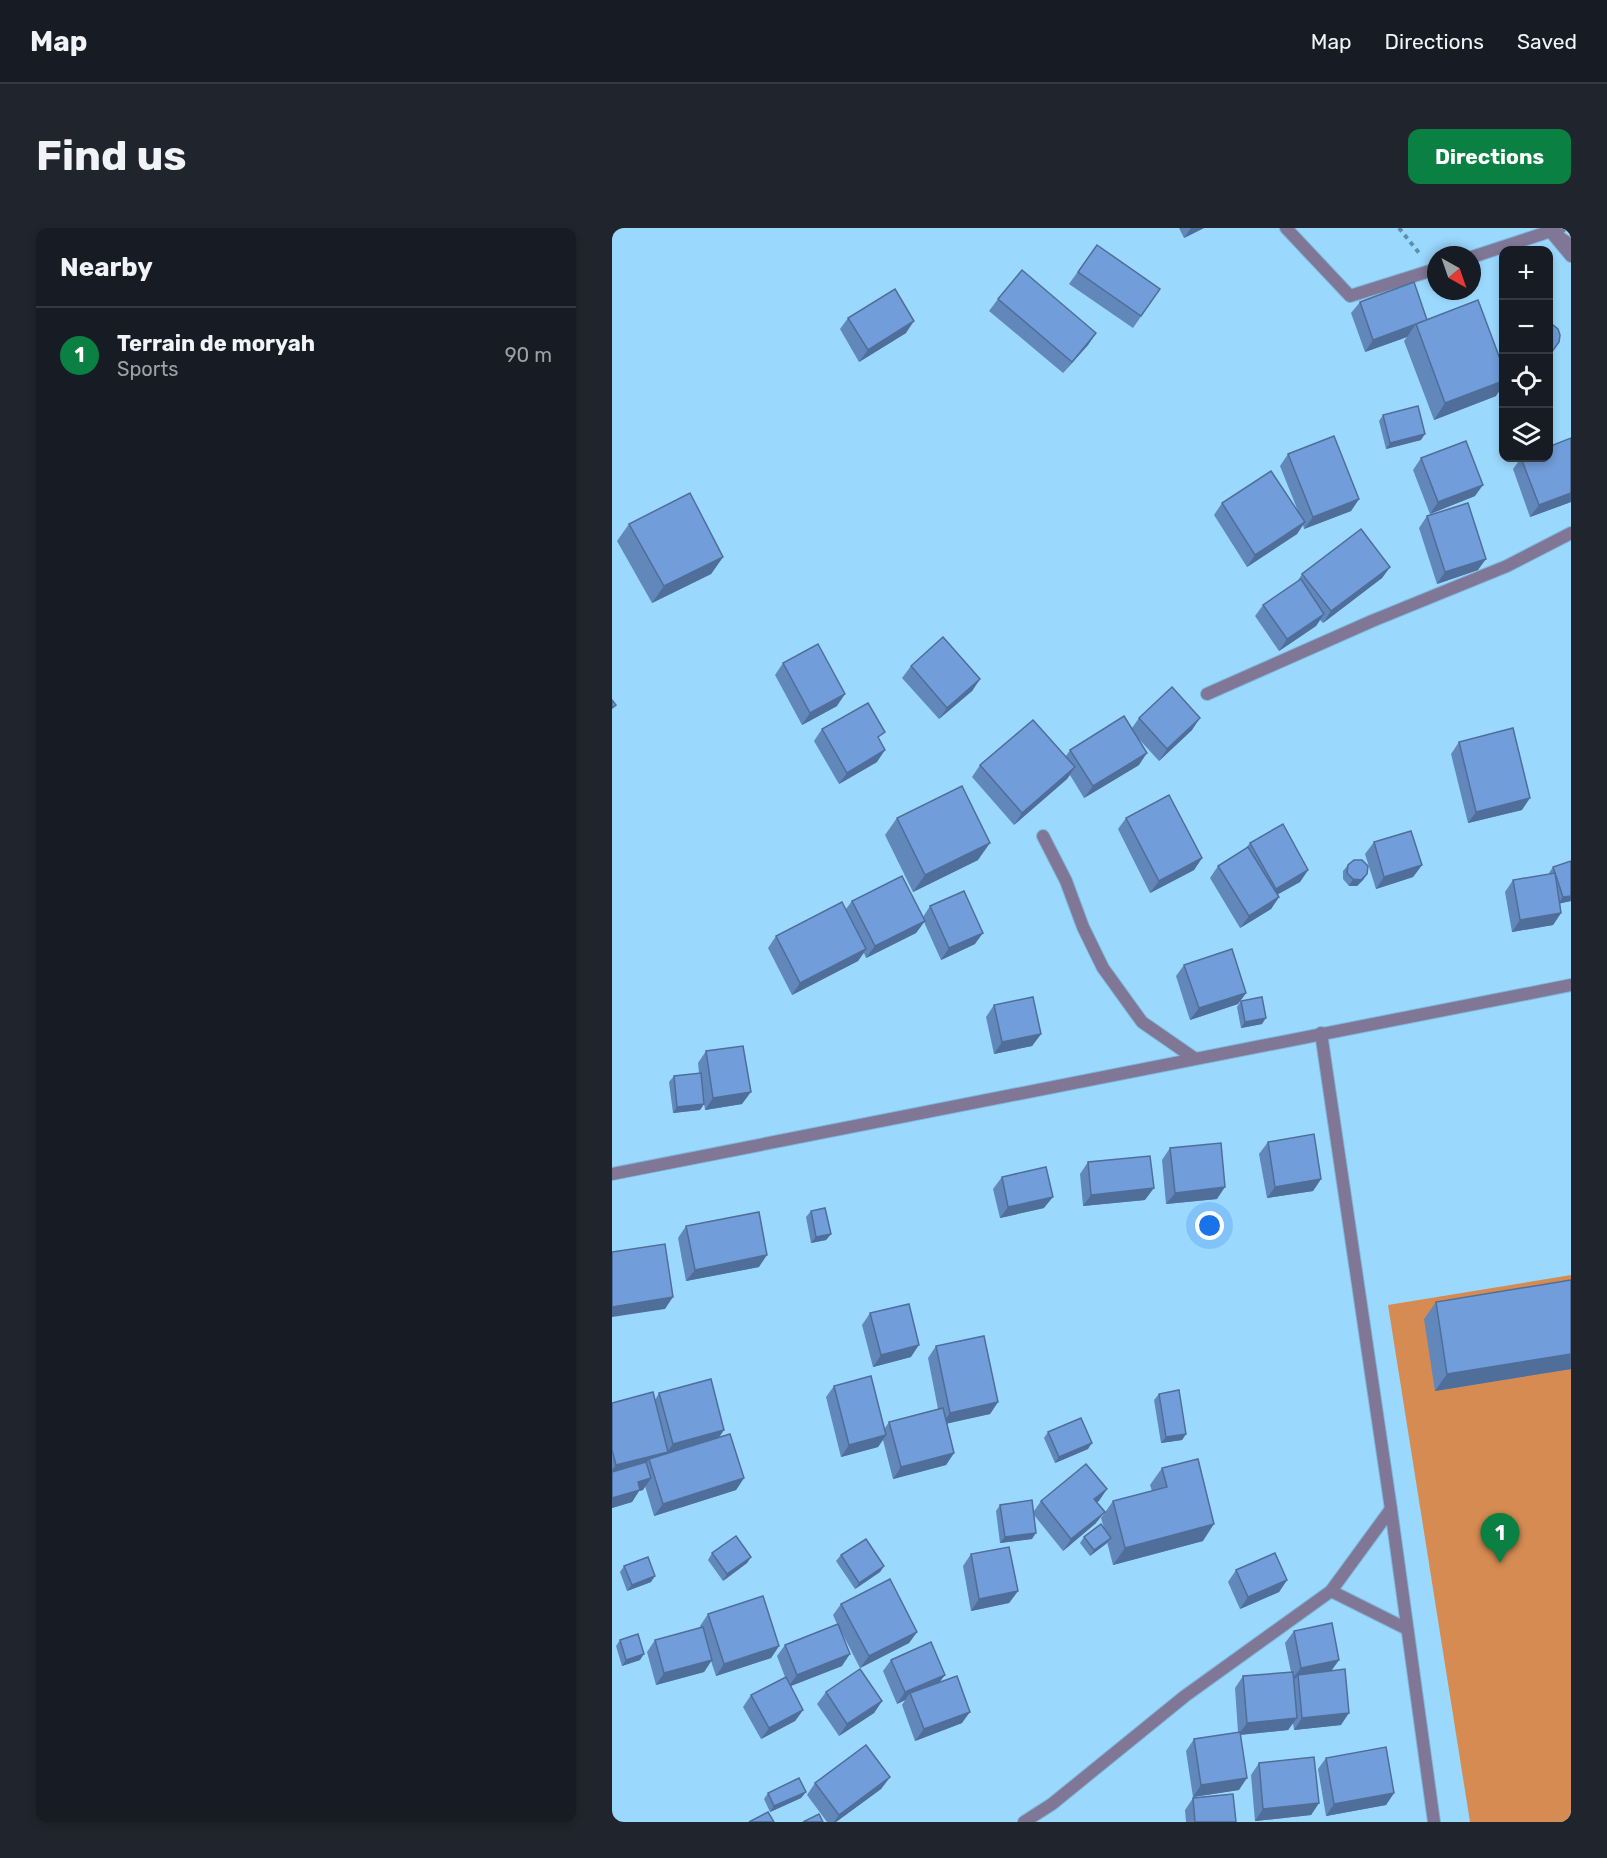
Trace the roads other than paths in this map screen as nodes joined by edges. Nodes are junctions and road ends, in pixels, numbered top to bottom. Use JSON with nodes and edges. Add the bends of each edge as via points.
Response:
{"nodes":[{"id":1,"x":1286,"y":228,"type":"edge"},
{"id":2,"x":1556,"y":230,"type":"edge"},
{"id":3,"x":1571,"y":245,"type":"edge"},
{"id":4,"x":1481,"y":254,"type":"edge"},
{"id":5,"x":1571,"y":256,"type":"edge"},
{"id":6,"x":1427,"y":271,"type":"edge"},
{"id":7,"x":1571,"y":533,"type":"edge"},
{"id":8,"x":1207,"y":694,"type":"dead end"},
{"id":9,"x":1043,"y":836,"type":"dead end"},
{"id":10,"x":1571,"y":985,"type":"edge"},
{"id":11,"x":1321,"y":1033,"type":"junction"},
{"id":12,"x":1194,"y":1058,"type":"junction"},
{"id":13,"x":612,"y":1174,"type":"edge"},
{"id":14,"x":1391,"y":1509,"type":"junction"},
{"id":15,"x":1331,"y":1592,"type":"junction"},
{"id":16,"x":1407,"y":1629,"type":"junction"},
{"id":17,"x":1024,"y":1822,"type":"edge"},
{"id":18,"x":1434,"y":1822,"type":"edge"}],
"edges":[{"from":1,"to":6,"type":"street","via":[[1350,296]]},
{"from":2,"to":3,"type":"street"},
{"from":2,"to":4,"type":"street"},
{"from":2,"to":5,"type":"street"},
{"from":7,"to":8,"type":"street","via":[[1507,566]]},
{"from":9,"to":12,"type":"street","via":[[1103,968],[1142,1022]]},
{"from":10,"to":11,"type":"street"},
{"from":11,"to":12,"type":"street"},
{"from":11,"to":14,"type":"street"},
{"from":12,"to":13,"type":"street"},
{"from":14,"to":15,"type":"street"},
{"from":14,"to":16,"type":"street"},
{"from":15,"to":16,"type":"street"},
{"from":15,"to":17,"type":"street","via":[[1185,1696],[1052,1804]]},
{"from":16,"to":18,"type":"street"}]}
